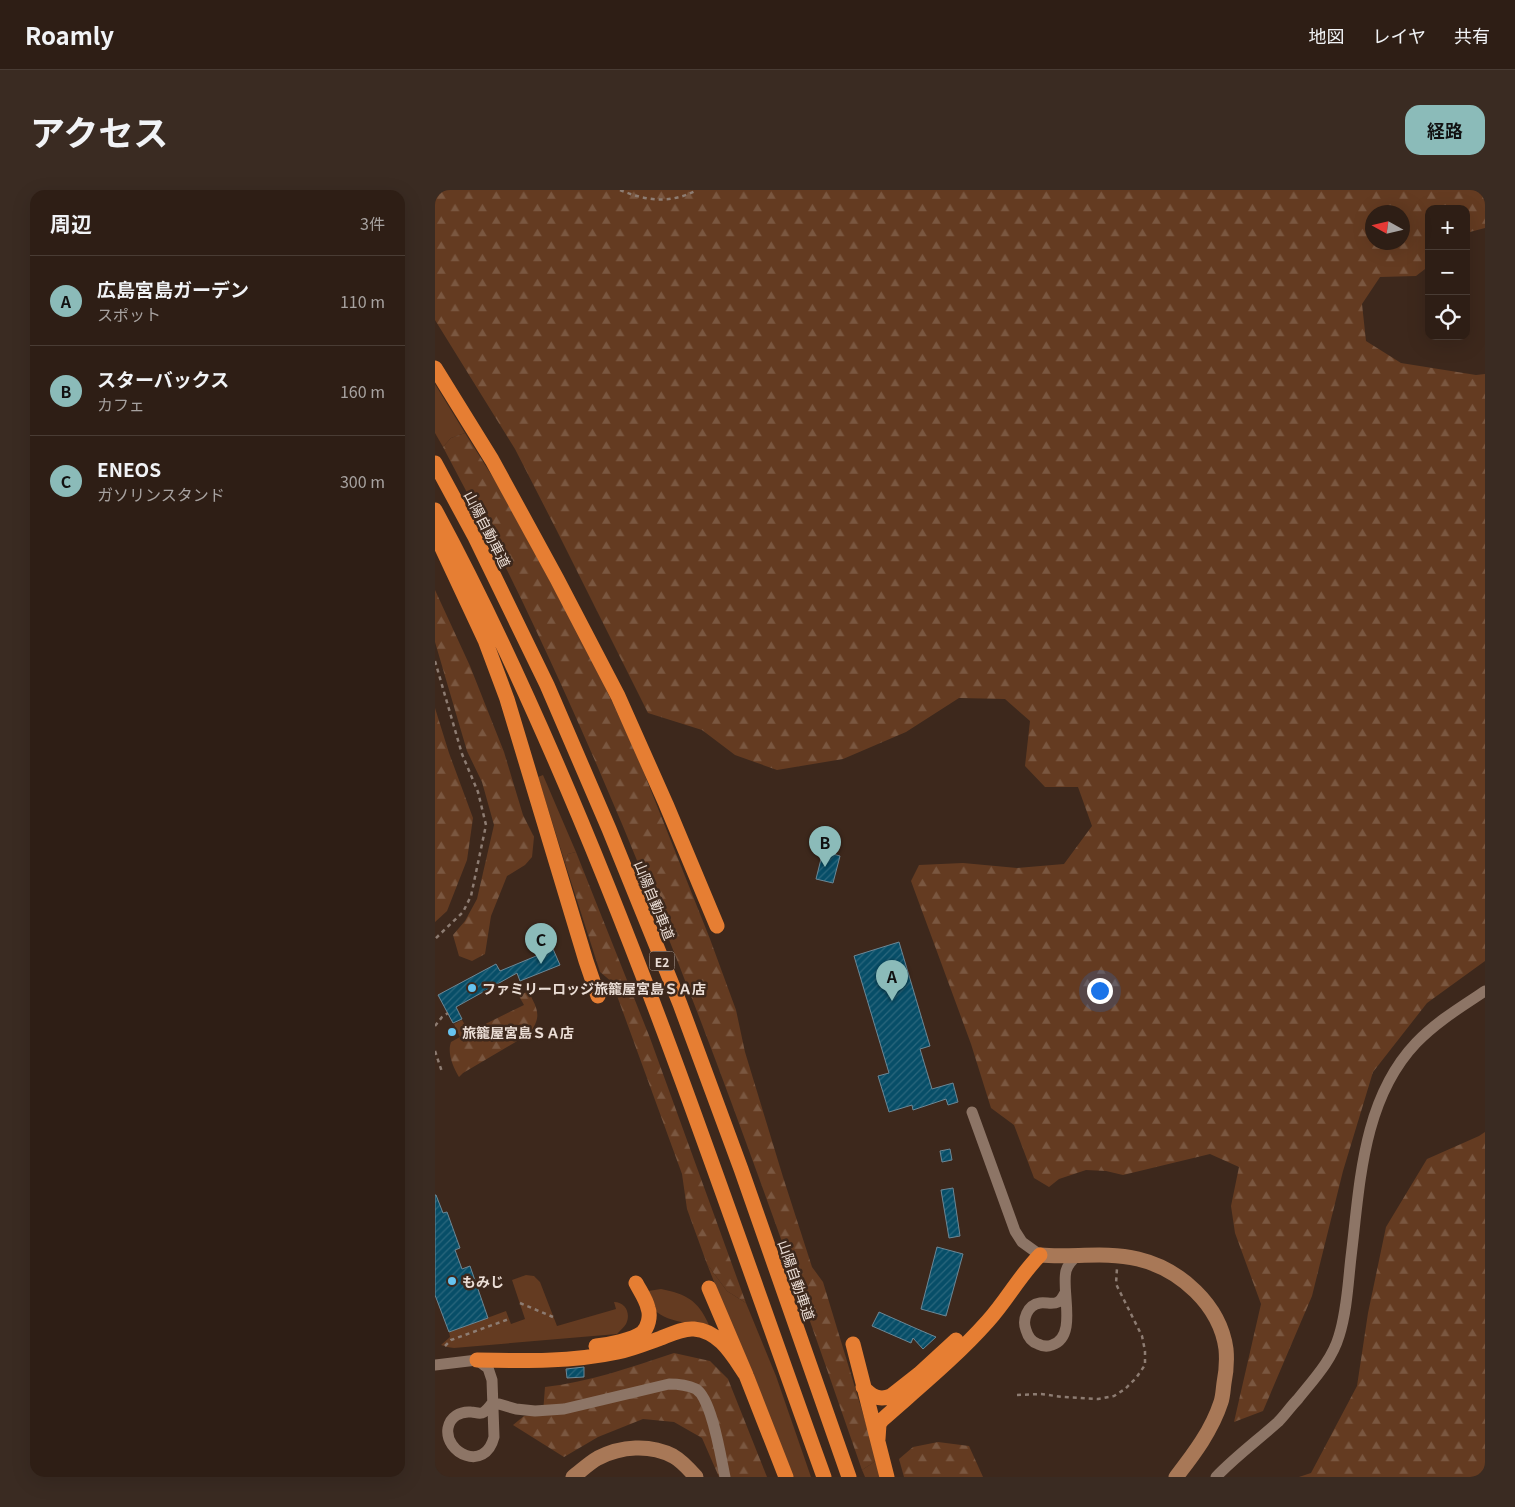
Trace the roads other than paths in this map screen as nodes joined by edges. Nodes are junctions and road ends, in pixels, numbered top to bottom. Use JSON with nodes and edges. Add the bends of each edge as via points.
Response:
{"nodes":[{"id":1,"x":435,"y":368,"type":"edge"},
{"id":2,"x":435,"y":463,"type":"edge"},
{"id":3,"x":435,"y":510,"type":"edge"},
{"id":4,"x":435,"y":533,"type":"edge"},
{"id":5,"x":717,"y":926,"type":"dead end"},
{"id":6,"x":1485,"y":991,"type":"edge"},
{"id":7,"x":598,"y":996,"type":"dead end"},
{"id":8,"x":972,"y":1112,"type":"dead end"},
{"id":9,"x":1039,"y":1255,"type":"junction"},
{"id":10,"x":1077,"y":1256,"type":"junction"},
{"id":11,"x":636,"y":1282,"type":"dead end"},
{"id":12,"x":709,"y":1288,"type":"dead end"},
{"id":13,"x":1065,"y":1293,"type":"junction"},
{"id":14,"x":853,"y":1344,"type":"dead end"},
{"id":15,"x":477,"y":1360,"type":"junction"},
{"id":16,"x":435,"y":1365,"type":"edge"},
{"id":17,"x":746,"y":1375,"type":"junction"},
{"id":18,"x":863,"y":1387,"type":"junction"},
{"id":19,"x":496,"y":1403,"type":"junction"},
{"id":20,"x":878,"y":1439,"type":"junction"},
{"id":21,"x":573,"y":1477,"type":"edge"},
{"id":22,"x":696,"y":1477,"type":"edge"},
{"id":23,"x":725,"y":1477,"type":"edge"},
{"id":24,"x":786,"y":1477,"type":"edge"},
{"id":25,"x":824,"y":1477,"type":"edge"},
{"id":26,"x":849,"y":1477,"type":"edge"},
{"id":27,"x":887,"y":1477,"type":"edge"},
{"id":28,"x":1176,"y":1477,"type":"edge"},
{"id":29,"x":1216,"y":1477,"type":"edge"}],
"edges":[{"from":1,"to":5,"type":"highway","via":[[492,460],[618,696]]},
{"from":2,"to":26,"type":"highway","name":"山陽自動車道","number":"E2","via":[[475,536],[547,685],[609,829],[741,1169]]},
{"from":3,"to":25,"type":"highway","number":"E2","via":[[526,694],[589,839],[658,1015]]},
{"from":4,"to":7,"type":"highway","via":[[485,640],[507,699]]},
{"from":6,"to":29,"type":"street","via":[[1437,1023],[1415,1044],[1383,1092],[1366,1148],[1344,1314],[1330,1358],[1279,1421]]},
{"from":8,"to":9,"type":"street","via":[[1015,1231],[1022,1242]]},
{"from":9,"to":10,"type":"street"},
{"from":9,"to":18,"type":"highway","via":[[1021,1269],[977,1322],[891,1396],[880,1399]]},
{"from":9,"to":20,"type":"highway","via":[[976,1333],[882,1420]]},
{"from":10,"to":13,"type":"street","via":[[1067,1269]]},
{"from":10,"to":28,"type":"street","via":[[1119,1255],[1139,1259],[1175,1274],[1195,1291],[1220,1328],[1226,1349],[1221,1401],[1209,1430]]},
{"from":11,"to":15,"type":"highway","via":[[649,1308],[647,1326],[642,1333],[598,1346]]},
{"from":12,"to":17,"type":"highway"},
{"from":13,"to":13,"type":"street","via":[[1065,1335],[1050,1346],[1034,1343],[1024,1326],[1029,1310],[1040,1303],[1056,1303]]},
{"from":14,"to":18,"type":"highway"},
{"from":15,"to":16,"type":"street"},
{"from":15,"to":17,"type":"highway","via":[[599,1356],[693,1329],[716,1337]]},
{"from":15,"to":19,"type":"street","via":[[488,1368]]},
{"from":17,"to":24,"type":"highway"},
{"from":18,"to":20,"type":"highway"},
{"from":19,"to":19,"type":"street","via":[[492,1446],[480,1456],[472,1457],[457,1450],[448,1436],[451,1420],[463,1412],[483,1413]]},
{"from":19,"to":23,"type":"street","via":[[535,1411],[564,1409],[669,1384],[685,1385],[697,1390],[705,1399]]},
{"from":20,"to":27,"type":"highway"},
{"from":21,"to":22,"type":"street","via":[[598,1458],[620,1450],[639,1448],[673,1457]]}]}
